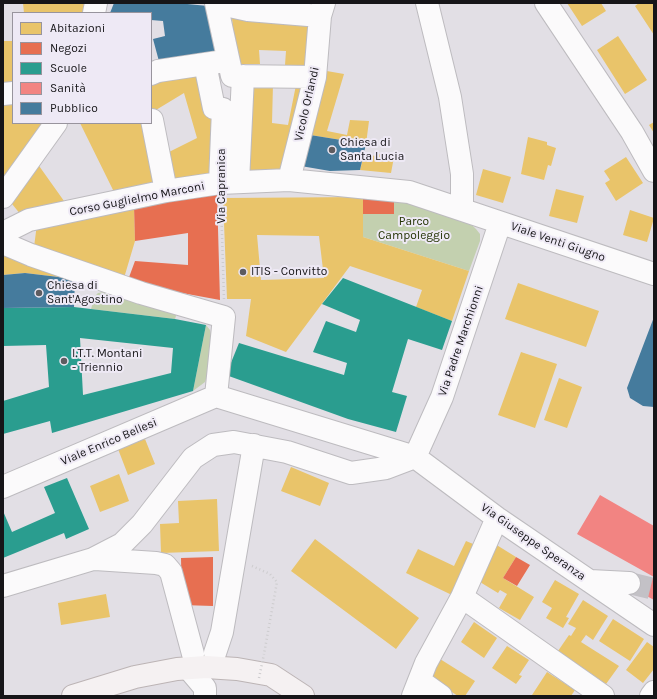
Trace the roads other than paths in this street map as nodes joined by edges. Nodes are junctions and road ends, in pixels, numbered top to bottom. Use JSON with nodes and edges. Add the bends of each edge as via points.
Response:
{"nodes":[{"id":1,"x":203,"y":3,"type":"edge"},
{"id":2,"x":216,"y":3,"type":"edge"},
{"id":3,"x":427,"y":3,"type":"edge"},
{"id":4,"x":546,"y":3,"type":"edge"},
{"id":5,"x":248,"y":7,"type":"edge"},
{"id":6,"x":322,"y":9,"type":"edge"},
{"id":7,"x":205,"y":64,"type":"junction"},
{"id":8,"x":235,"y":70,"type":"junction"},
{"id":9,"x":152,"y":74,"type":"edge"},
{"id":10,"x":315,"y":77,"type":"junction"},
{"id":11,"x":152,"y":120,"type":"edge"},
{"id":12,"x":55,"y":124,"type":"edge"},
{"id":13,"x":654,"y":171,"type":"edge"},
{"id":14,"x":289,"y":180,"type":"junction"},
{"id":15,"x":229,"y":183,"type":"junction"},
{"id":16,"x":5,"y":189,"type":"edge"},
{"id":17,"x":166,"y":191,"type":"junction"},
{"id":18,"x":462,"y":209,"type":"junction"},
{"id":19,"x":500,"y":223,"type":"junction"},
{"id":20,"x":3,"y":233,"type":"edge"},
{"id":21,"x":3,"y":243,"type":"edge"},
{"id":22,"x":654,"y":274,"type":"edge"},
{"id":23,"x":216,"y":396,"type":"junction"},
{"id":24,"x":254,"y":445,"type":"junction"},
{"id":25,"x":415,"y":457,"type":"junction"},
{"id":26,"x":3,"y":487,"type":"edge"},
{"id":27,"x":497,"y":518,"type":"junction"},
{"id":28,"x":94,"y":559,"type":"junction"},
{"id":29,"x":590,"y":581,"type":"junction"},
{"id":30,"x":629,"y":583,"type":"tunnel mouth"},
{"id":31,"x":3,"y":586,"type":"edge"},
{"id":32,"x":462,"y":597,"type":"junction"},
{"id":33,"x":654,"y":625,"type":"edge"},
{"id":34,"x":219,"y":660,"type":"junction"},
{"id":35,"x":190,"y":661,"type":"junction"},
{"id":36,"x":416,"y":688,"type":"edge"},
{"id":37,"x":205,"y":692,"type":"edge"},
{"id":38,"x":654,"y":692,"type":"edge"},
{"id":39,"x":73,"y":696,"type":"edge"},
{"id":40,"x":303,"y":696,"type":"edge"},
{"id":41,"x":313,"y":696,"type":"edge"},
{"id":42,"x":441,"y":696,"type":"edge"},
{"id":43,"x":603,"y":696,"type":"edge"},
{"id":44,"x":651,"y":696,"type":"edge"}],
"edges":[{"from":1,"to":2,"type":"street"},
{"from":2,"to":5,"type":"street"},
{"from":2,"to":8,"type":"street"},
{"from":3,"to":18,"type":"street","via":[[450,97],[462,174]]},
{"from":4,"to":13,"type":"street","via":[[632,132]]},
{"from":5,"to":6,"type":"street"},
{"from":6,"to":10,"type":"street","name":"Vicolo Orlandi"},
{"from":7,"to":8,"type":"street"},
{"from":7,"to":9,"type":"street"},
{"from":7,"to":15,"type":"street","name":"Via Capranica","via":[[214,108],[223,109]]},
{"from":8,"to":10,"type":"street"},
{"from":8,"to":15,"type":"street"},
{"from":10,"to":14,"type":"street","name":"Vicolo Orlandi"},
{"from":11,"to":17,"type":"street"},
{"from":12,"to":16,"type":"street"},
{"from":14,"to":15,"type":"street","name":"Corso Guglielmo Marconi"},
{"from":14,"to":18,"type":"street","name":"Corso Guglielmo Marconi","via":[[409,192]]},
{"from":15,"to":17,"type":"street","name":"Corso Guglielmo Marconi"},
{"from":17,"to":20,"type":"street","name":"Corso Guglielmo Marconi","via":[[29,220]]},
{"from":18,"to":19,"type":"street","name":"Viale Venti Giugno"},
{"from":19,"to":22,"type":"street","name":"Viale Venti Giugno"},
{"from":19,"to":25,"type":"street","name":"Via Padre Marchionni","via":[[442,397]]},
{"from":21,"to":23,"type":"street","via":[[141,294],[224,317]]},
{"from":23,"to":25,"type":"street","name":"Via Giuseppe Speranza"},
{"from":23,"to":26,"type":"street","name":"Viale Enrico Bellesi"},
{"from":24,"to":25,"type":"street","via":[[293,453],[351,473],[386,468]]},
{"from":24,"to":28,"type":"street","via":[[234,442],[213,445],[193,458],[142,524],[122,544]]},
{"from":24,"to":34,"type":"street"},
{"from":25,"to":27,"type":"street","name":"Via Giuseppe Speranza"},
{"from":27,"to":29,"type":"street","name":"Via Giuseppe Speranza"},
{"from":27,"to":32,"type":"street"},
{"from":28,"to":31,"type":"street"},
{"from":28,"to":35,"type":"street","via":[[165,565],[171,572]]},
{"from":29,"to":30,"type":"street"},
{"from":29,"to":33,"type":"street","name":"Via Giuseppe Speranza"},
{"from":32,"to":36,"type":"street","via":[[426,663]]},
{"from":32,"to":43,"type":"street"},
{"from":34,"to":35,"type":"main road"},
{"from":34,"to":37,"type":"street"},
{"from":34,"to":40,"type":"main road","via":[[271,675]]},
{"from":34,"to":41,"type":"main road","via":[[246,656],[266,665]]},
{"from":35,"to":37,"type":"street"},
{"from":35,"to":39,"type":"main road"},
{"from":36,"to":42,"type":"street"},
{"from":38,"to":44,"type":"street"}]}
